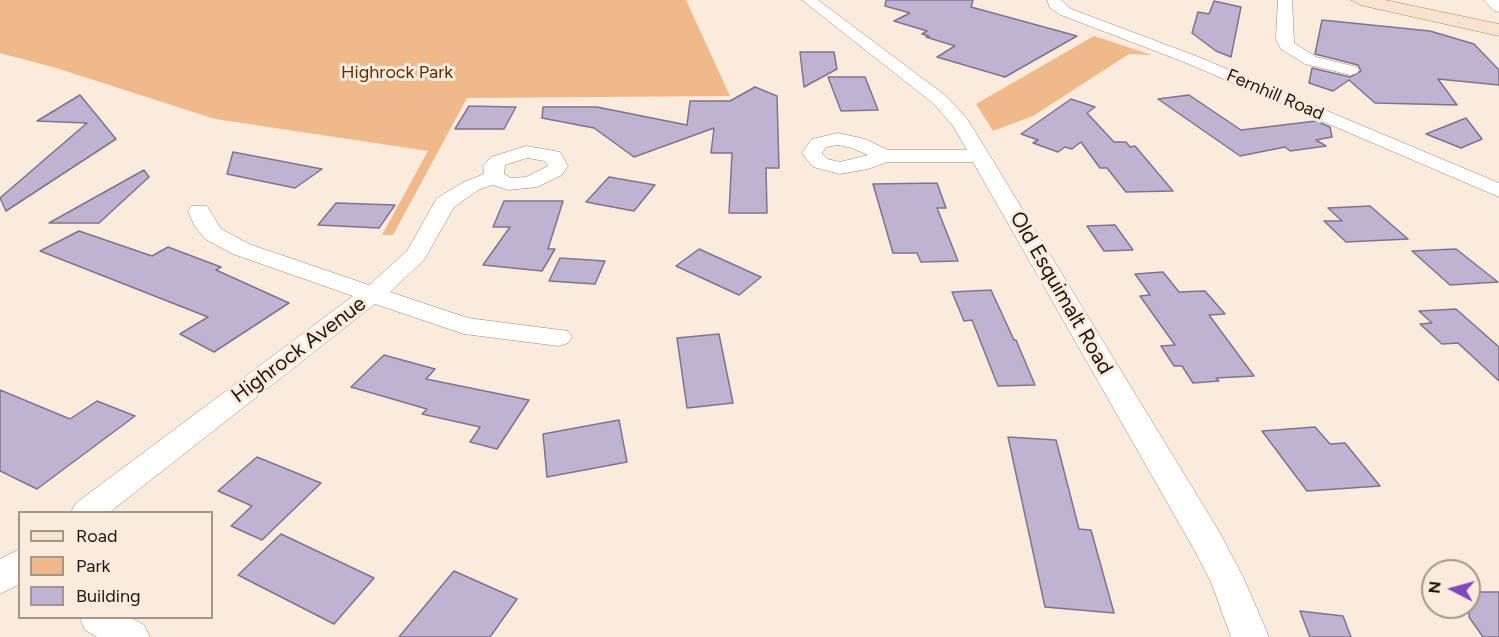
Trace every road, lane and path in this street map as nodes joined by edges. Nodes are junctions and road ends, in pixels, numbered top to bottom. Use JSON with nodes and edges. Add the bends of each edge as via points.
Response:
{"nodes":[{"id":1,"x":809,"y":0,"type":"edge"},
{"id":2,"x":1054,"y":0,"type":"edge"},
{"id":3,"x":1285,"y":0,"type":"edge"},
{"id":4,"x":1360,"y":0,"type":"edge"},
{"id":5,"x":1491,"y":0,"type":"edge"},
{"id":6,"x":1499,"y":8,"type":"edge"},
{"id":7,"x":1499,"y":30,"type":"edge"},
{"id":8,"x":1351,"y":70,"type":"dead end"},
{"id":9,"x":885,"y":156,"type":"dead end"},
{"id":10,"x":980,"y":156,"type":"junction"},
{"id":11,"x":494,"y":177,"type":"dead end"},
{"id":12,"x":1499,"y":191,"type":"edge"},
{"id":13,"x":199,"y":211,"type":"dead end"},
{"id":14,"x":372,"y":294,"type":"junction"},
{"id":15,"x":559,"y":337,"type":"dead end"},
{"id":16,"x":90,"y":511,"type":"edge"},
{"id":17,"x":100,"y":619,"type":"edge"},
{"id":18,"x":131,"y":637,"type":"edge"},
{"id":19,"x":1250,"y":637,"type":"edge"}],
"edges":[{"from":1,"to":10,"type":"street","name":"Old Esquimalt Road","via":[[940,100],[961,124]]},
{"from":2,"to":12,"type":"street","name":"Fernhill Road","via":[[1066,12],[1190,59]]},
{"from":3,"to":8,"type":"street","via":[[1287,46],[1311,61]]},
{"from":4,"to":7,"type":"main road"},
{"from":5,"to":6,"type":"street"},
{"from":9,"to":10,"type":"street"},
{"from":10,"to":19,"type":"street","name":"Old Esquimalt Road","via":[[1208,543]]},
{"from":11,"to":14,"type":"street","name":"Highrock Avenue","via":[[445,203],[416,255]]},
{"from":13,"to":14,"type":"street","via":[[205,225],[226,242]]},
{"from":14,"to":15,"type":"street","via":[[478,329]]},
{"from":14,"to":16,"type":"street","name":"Highrock Avenue"},
{"from":17,"to":18,"type":"street"}]}
